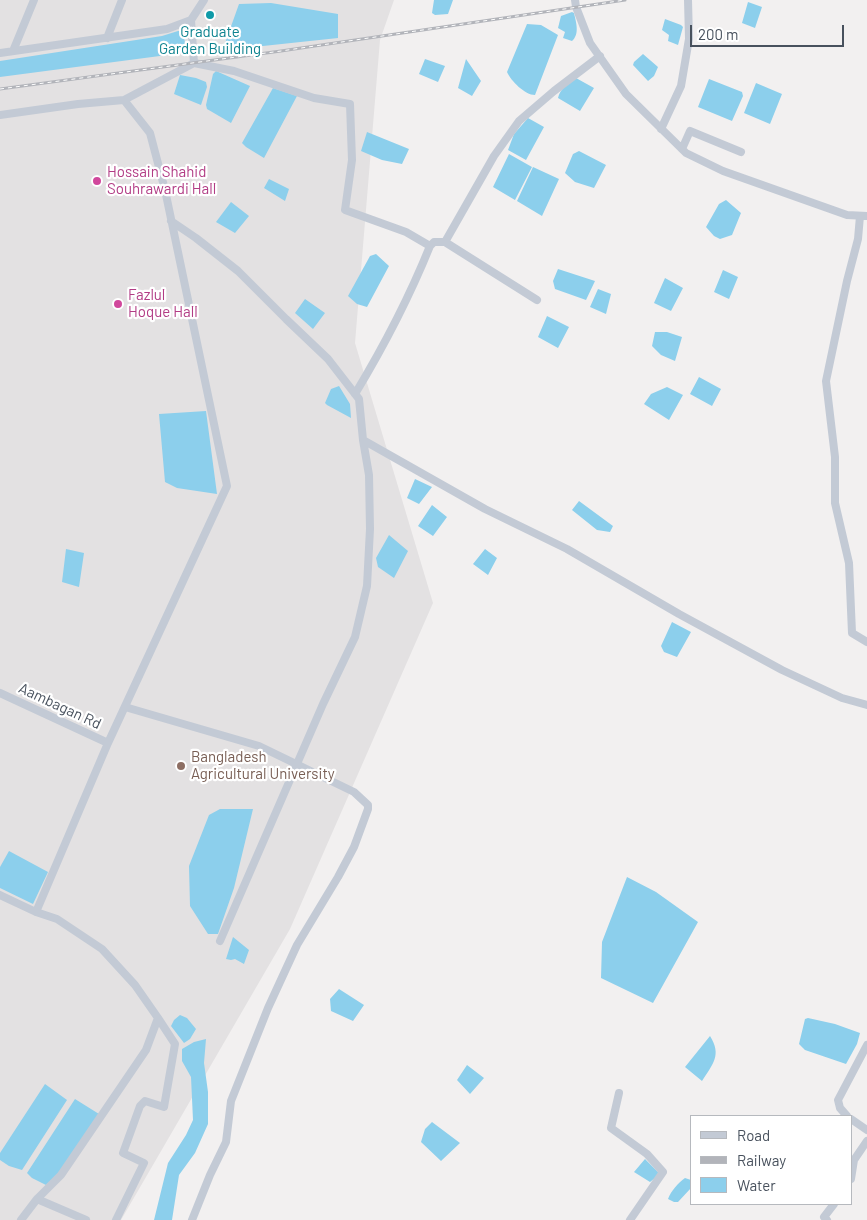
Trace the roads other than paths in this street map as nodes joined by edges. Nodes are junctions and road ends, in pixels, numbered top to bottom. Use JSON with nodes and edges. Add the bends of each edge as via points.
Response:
{"nodes":[{"id":1,"x":34,"y":0,"type":"edge"},
{"id":2,"x":122,"y":0,"type":"edge"},
{"id":3,"x":204,"y":0,"type":"edge"},
{"id":4,"x":575,"y":0,"type":"edge"},
{"id":5,"x":688,"y":0,"type":"edge"},
{"id":6,"x":191,"y":20,"type":"junction"},
{"id":7,"x":107,"y":38,"type":"junction"},
{"id":8,"x":13,"y":51,"type":"junction"},
{"id":9,"x":0,"y":53,"type":"edge"},
{"id":10,"x":600,"y":56,"type":"junction"},
{"id":11,"x":194,"y":63,"type":"junction"},
{"id":12,"x":124,"y":100,"type":"junction"},
{"id":13,"x":0,"y":115,"type":"edge"},
{"id":14,"x":661,"y":129,"type":"junction"},
{"id":15,"x":682,"y":149,"type":"junction"},
{"id":16,"x":741,"y":152,"type":"dead end"},
{"id":17,"x":864,"y":216,"type":"edge"},
{"id":18,"x":171,"y":221,"type":"junction"},
{"id":19,"x":445,"y":242,"type":"junction"},
{"id":20,"x":430,"y":246,"type":"junction"},
{"id":21,"x":536,"y":300,"type":"dead end"},
{"id":22,"x":355,"y":394,"type":"junction"},
{"id":23,"x":363,"y":440,"type":"junction"},
{"id":24,"x":867,"y":642,"type":"edge"},
{"id":25,"x":0,"y":693,"type":"edge"},
{"id":26,"x":867,"y":704,"type":"edge"},
{"id":27,"x":125,"y":707,"type":"junction"},
{"id":28,"x":108,"y":744,"type":"junction"},
{"id":29,"x":297,"y":765,"type":"junction"},
{"id":30,"x":0,"y":895,"type":"edge"},
{"id":31,"x":36,"y":912,"type":"junction"},
{"id":32,"x":220,"y":941,"type":"dead end"},
{"id":33,"x":158,"y":1018,"type":"junction"},
{"id":34,"x":867,"y":1045,"type":"edge"},
{"id":35,"x":618,"y":1093,"type":"dead end"},
{"id":36,"x":846,"y":1115,"type":"edge"},
{"id":37,"x":852,"y":1120,"type":"edge"},
{"id":38,"x":867,"y":1130,"type":"edge"},
{"id":39,"x":867,"y":1141,"type":"edge"},
{"id":40,"x":852,"y":1173,"type":"edge"},
{"id":41,"x":37,"y":1199,"type":"junction"},
{"id":42,"x":833,"y":1205,"type":"edge"},
{"id":43,"x":21,"y":1220,"type":"edge"},
{"id":44,"x":86,"y":1220,"type":"edge"},
{"id":45,"x":116,"y":1220,"type":"edge"},
{"id":46,"x":192,"y":1220,"type":"edge"},
{"id":47,"x":630,"y":1220,"type":"edge"},
{"id":48,"x":827,"y":1220,"type":"edge"}],
"edges":[{"from":1,"to":8,"type":"street"},
{"from":2,"to":7,"type":"street"},
{"from":3,"to":6,"type":"street"},
{"from":4,"to":10,"type":"street","via":[[590,43]]},
{"from":5,"to":14,"type":"street","via":[[689,39],[685,68],[681,86]]},
{"from":6,"to":7,"type":"street","via":[[167,30]]},
{"from":6,"to":11,"type":"street"},
{"from":7,"to":8,"type":"street"},
{"from":8,"to":9,"type":"street"},
{"from":10,"to":14,"type":"street","via":[[626,94]]},
{"from":10,"to":19,"type":"street","via":[[519,121],[494,156]]},
{"from":11,"to":12,"type":"street"},
{"from":11,"to":20,"type":"street","via":[[234,71],[314,98],[350,104],[352,160],[345,210],[406,232]]},
{"from":12,"to":13,"type":"street"},
{"from":12,"to":18,"type":"street","via":[[150,133]]},
{"from":14,"to":15,"type":"street"},
{"from":15,"to":16,"type":"street","via":[[690,131]]},
{"from":15,"to":17,"type":"street","via":[[723,170],[847,215]]},
{"from":17,"to":24,"type":"street","via":[[826,382],[835,457],[835,503],[849,563],[852,633]]},
{"from":18,"to":22,"type":"street","via":[[238,271],[328,359]]},
{"from":18,"to":27,"type":"street","via":[[227,486]]},
{"from":19,"to":20,"type":"street","via":[[434,242]]},
{"from":19,"to":21,"type":"street"},
{"from":20,"to":22,"type":"street","via":[[379,356]]},
{"from":22,"to":23,"type":"street","via":[[359,399]]},
{"from":23,"to":26,"type":"street","via":[[485,509],[567,549],[782,670],[842,698]]},
{"from":23,"to":29,"type":"street","via":[[369,475],[367,586],[355,636]]},
{"from":25,"to":28,"type":"street","name":"Aambagan Rd"},
{"from":27,"to":28,"type":"street"},
{"from":27,"to":29,"type":"street","via":[[259,746]]},
{"from":28,"to":31,"type":"street"},
{"from":29,"to":32,"type":"street"},
{"from":29,"to":46,"type":"street","via":[[354,792],[365,801],[368,809],[354,847],[297,945],[268,1008],[231,1101],[226,1142]]},
{"from":30,"to":31,"type":"street"},
{"from":31,"to":33,"type":"street","via":[[57,919],[102,949],[135,985]]},
{"from":33,"to":41,"type":"street","via":[[146,1050],[61,1175]]},
{"from":33,"to":45,"type":"street","via":[[175,1044],[164,1107],[145,1101],[140,1106],[123,1153],[144,1163]]},
{"from":34,"to":36,"type":"street","via":[[838,1100]]},
{"from":35,"to":47,"type":"street","via":[[611,1128],[647,1154],[663,1172]]},
{"from":37,"to":38,"type":"street"},
{"from":39,"to":40,"type":"street","via":[[854,1160]]},
{"from":41,"to":43,"type":"street"},
{"from":41,"to":44,"type":"street"},
{"from":42,"to":48,"type":"street","via":[[824,1217]]}]}
